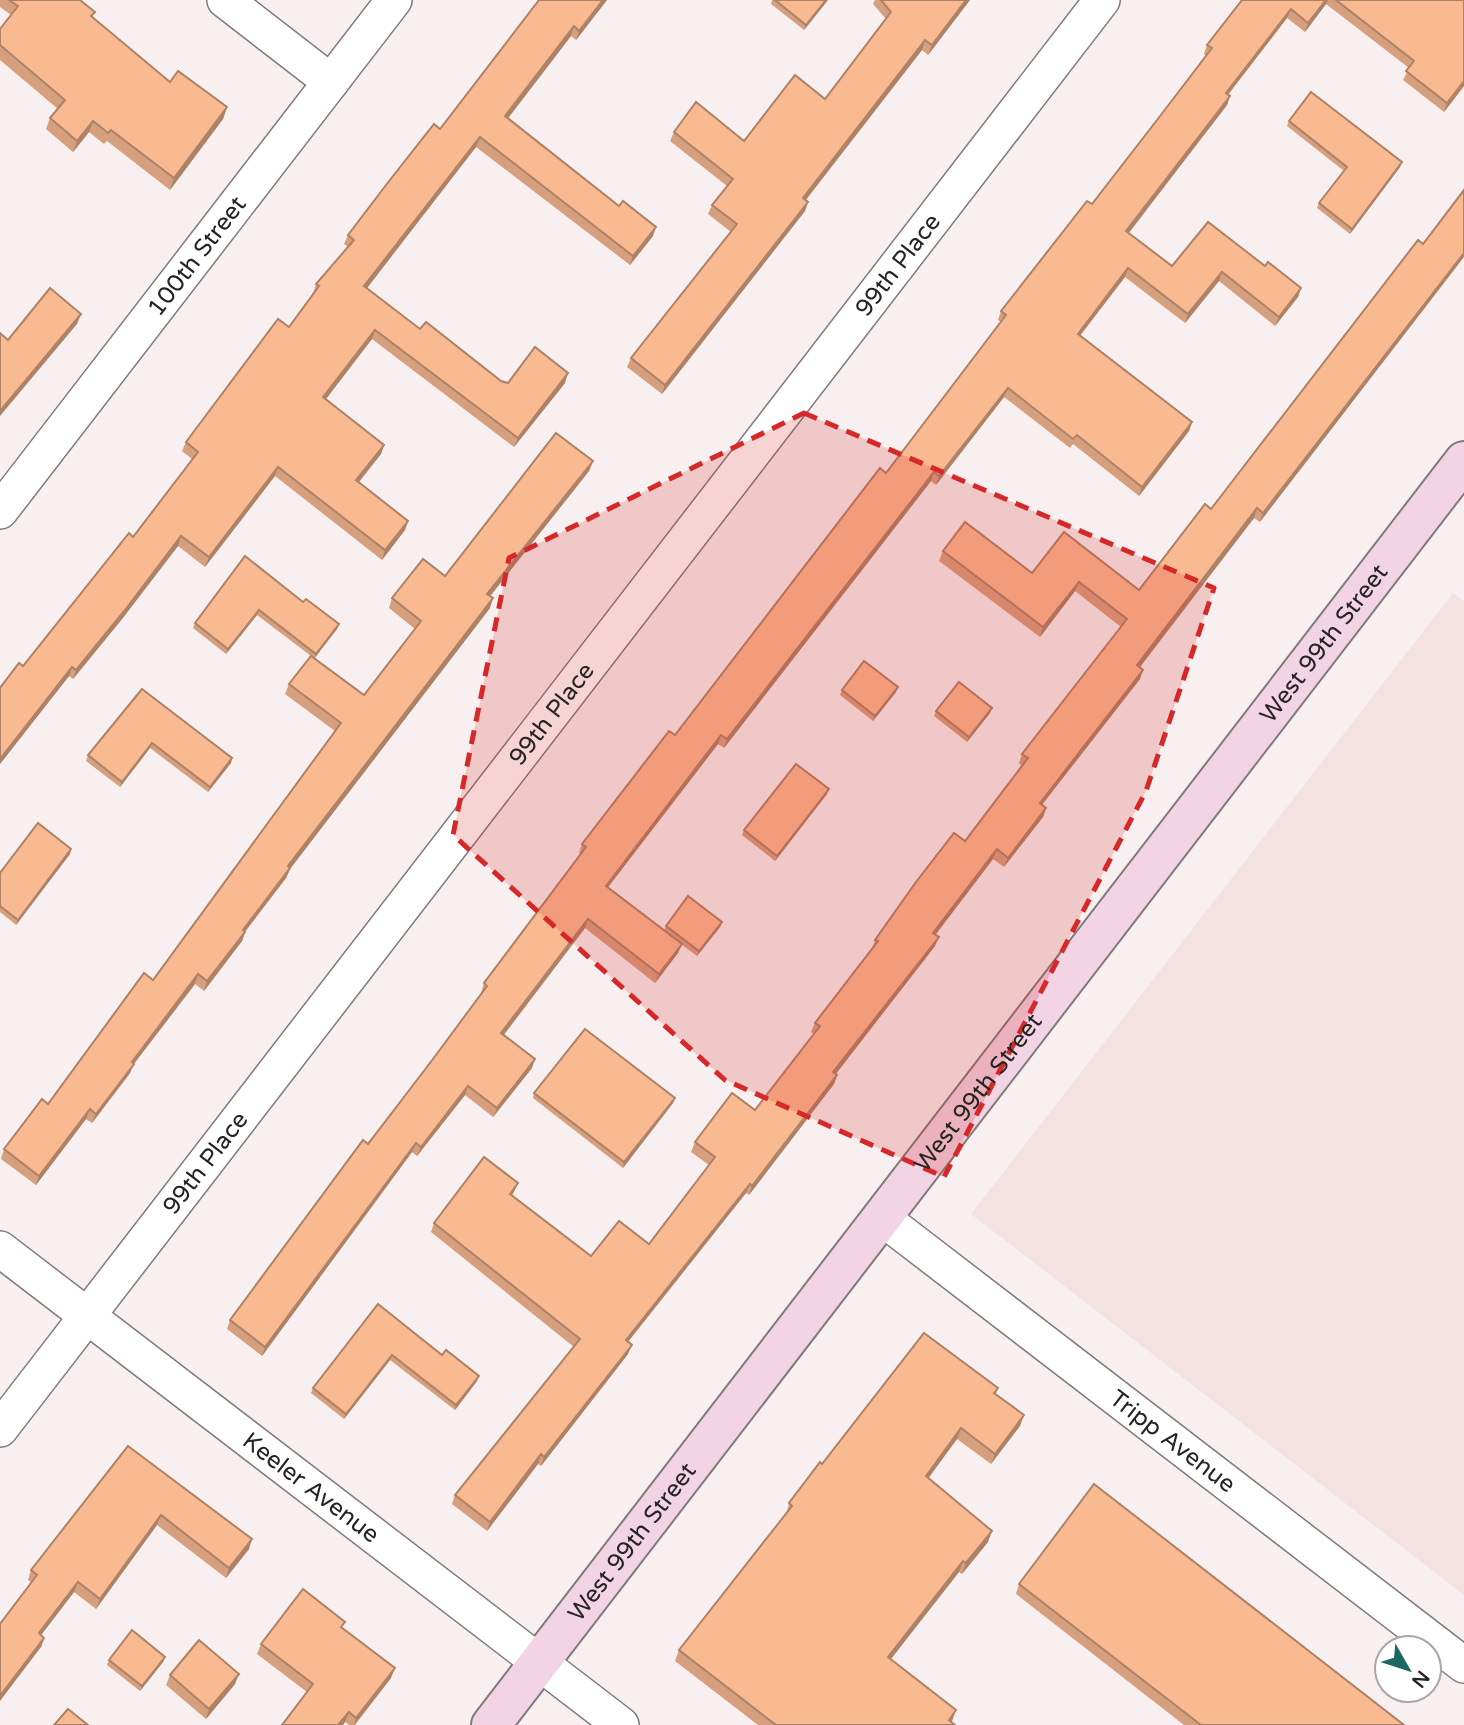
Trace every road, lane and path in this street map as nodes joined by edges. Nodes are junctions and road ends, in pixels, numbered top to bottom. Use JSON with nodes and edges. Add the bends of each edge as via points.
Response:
{"nodes":[{"id":1,"x":225,"y":0,"type":"edge"},
{"id":2,"x":394,"y":0,"type":"edge"},
{"id":3,"x":1102,"y":0,"type":"edge"},
{"id":4,"x":331,"y":82,"type":"junction"},
{"id":5,"x":1464,"y":461,"type":"edge"},
{"id":6,"x":0,"y":511,"type":"edge"},
{"id":7,"x":881,"y":1217,"type":"junction"},
{"id":8,"x":0,"y":1249,"type":"edge"},
{"id":9,"x":88,"y":1316,"type":"junction"},
{"id":10,"x":0,"y":1429,"type":"edge"},
{"id":11,"x":540,"y":1662,"type":"junction"},
{"id":12,"x":1464,"y":1665,"type":"edge"},
{"id":13,"x":491,"y":1725,"type":"edge"},
{"id":14,"x":621,"y":1725,"type":"edge"}],
"edges":[{"from":1,"to":4,"type":"street"},
{"from":2,"to":4,"type":"street","name":"100th Street"},
{"from":3,"to":9,"type":"street","name":"99th Place"},
{"from":4,"to":6,"type":"street","name":"100th Street"},
{"from":5,"to":7,"type":"street","name":"West 99th Street"},
{"from":7,"to":11,"type":"street","name":"West 99th Street"},
{"from":7,"to":12,"type":"street","name":"Tripp Avenue"},
{"from":8,"to":9,"type":"street","name":"Keeler Avenue"},
{"from":9,"to":10,"type":"street","name":"99th Place"},
{"from":9,"to":11,"type":"street","name":"Keeler Avenue"},
{"from":11,"to":13,"type":"street","name":"West 99th Street"},
{"from":11,"to":14,"type":"street","name":"Keeler Avenue"}]}
